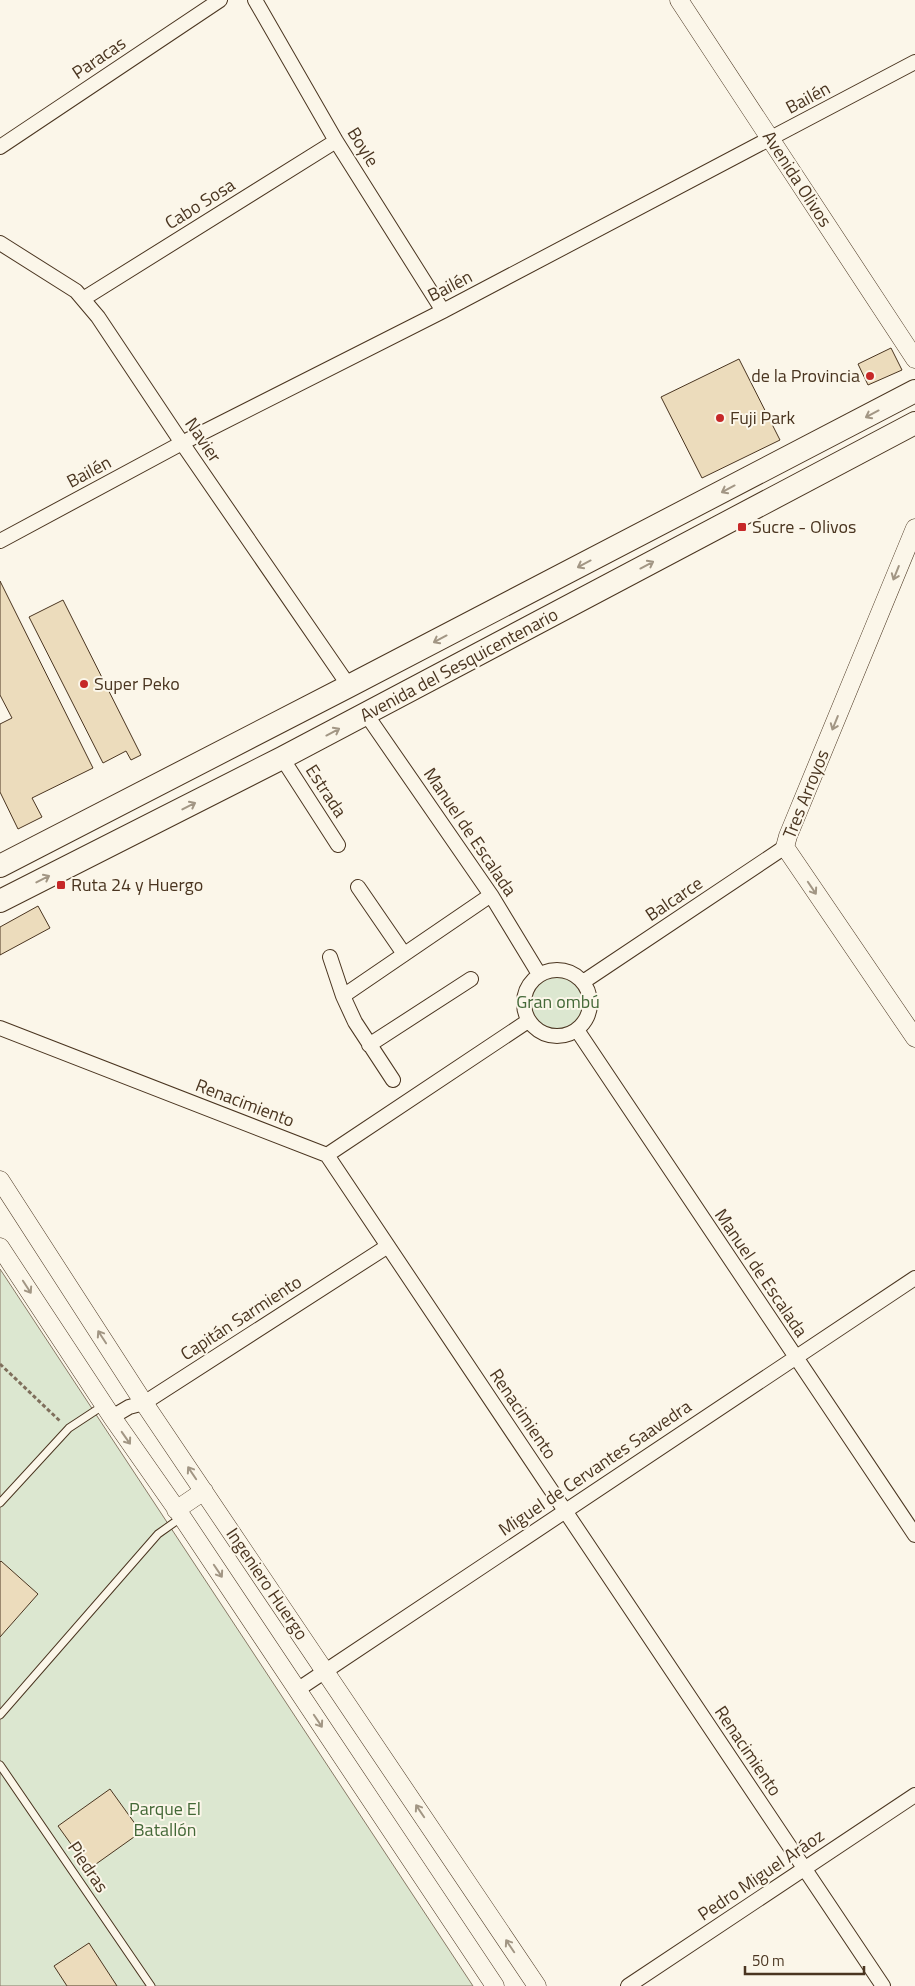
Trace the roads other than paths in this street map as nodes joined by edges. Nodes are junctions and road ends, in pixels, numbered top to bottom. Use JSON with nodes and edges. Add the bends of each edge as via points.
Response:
{"nodes":[{"id":1,"x":220,"y":0,"type":"edge"},
{"id":2,"x":254,"y":0,"type":"edge"},
{"id":3,"x":679,"y":0,"type":"edge"},
{"id":4,"x":915,"y":62,"type":"edge"},
{"id":5,"x":771,"y":139,"type":"junction"},
{"id":6,"x":336,"y":141,"type":"junction"},
{"id":7,"x":0,"y":148,"type":"edge"},
{"id":8,"x":0,"y":243,"type":"edge"},
{"id":9,"x":83,"y":299,"type":"junction"},
{"id":10,"x":443,"y":311,"type":"junction"},
{"id":11,"x":915,"y":359,"type":"edge"},
{"id":12,"x":915,"y":391,"type":"edge"},
{"id":13,"x":915,"y":423,"type":"edge"},
{"id":14,"x":182,"y":443,"type":"junction"},
{"id":15,"x":915,"y":528,"type":"edge"},
{"id":16,"x":0,"y":541,"type":"edge"},
{"id":17,"x":349,"y":686,"type":"junction"},
{"id":18,"x":366,"y":714,"type":"junction"},
{"id":19,"x":282,"y":758,"type":"junction"},
{"id":20,"x":338,"y":845,"type":"dead end"},
{"id":21,"x":785,"y":847,"type":"junction"},
{"id":22,"x":0,"y":866,"type":"edge"},
{"id":23,"x":358,"y":887,"type":"dead end"},
{"id":24,"x":491,"y":895,"type":"junction"},
{"id":25,"x":0,"y":901,"type":"edge"},
{"id":26,"x":404,"y":954,"type":"junction"},
{"id":27,"x":330,"y":956,"type":"dead end"},
{"id":28,"x":539,"y":974,"type":"junction"},
{"id":29,"x":471,"y":979,"type":"dead end"},
{"id":30,"x":583,"y":982,"type":"junction"},
{"id":31,"x":343,"y":996,"type":"junction"},
{"id":32,"x":528,"y":1021,"type":"junction"},
{"id":33,"x":0,"y":1028,"type":"edge"},
{"id":34,"x":577,"y":1030,"type":"junction"},
{"id":35,"x":915,"y":1038,"type":"edge"},
{"id":36,"x":369,"y":1045,"type":"junction"},
{"id":37,"x":393,"y":1080,"type":"dead end"},
{"id":38,"x":327,"y":1155,"type":"junction"},
{"id":39,"x":0,"y":1180,"type":"edge"},
{"id":40,"x":388,"y":1246,"type":"junction"},
{"id":41,"x":0,"y":1247,"type":"edge"},
{"id":42,"x":915,"y":1278,"type":"edge"},
{"id":43,"x":794,"y":1357,"type":"junction"},
{"id":44,"x":144,"y":1403,"type":"junction"},
{"id":45,"x":108,"y":1411,"type":"junction"},
{"id":46,"x":204,"y":1491,"type":"junction"},
{"id":47,"x":0,"y":1502,"type":"edge"},
{"id":48,"x":565,"y":1511,"type":"junction"},
{"id":49,"x":179,"y":1514,"type":"junction"},
{"id":50,"x":915,"y":1535,"type":"edge"},
{"id":51,"x":326,"y":1672,"type":"junction"},
{"id":52,"x":297,"y":1690,"type":"junction"},
{"id":53,"x":0,"y":1715,"type":"edge"},
{"id":54,"x":0,"y":1766,"type":"edge"},
{"id":55,"x":915,"y":1795,"type":"edge"},
{"id":56,"x":805,"y":1869,"type":"junction"},
{"id":57,"x":151,"y":1986,"type":"edge"},
{"id":58,"x":495,"y":1986,"type":"edge"},
{"id":59,"x":537,"y":1986,"type":"edge"},
{"id":60,"x":628,"y":1986,"type":"edge"},
{"id":61,"x":883,"y":1986,"type":"edge"}],
"edges":[{"from":1,"to":7,"type":"street","name":"Paracas"},
{"from":2,"to":6,"type":"street","name":"Boyle"},
{"from":3,"to":5,"type":"street","name":"Avenida Olivos"},
{"from":4,"to":5,"type":"street","name":"Bailén"},
{"from":5,"to":10,"type":"street","name":"Bailén"},
{"from":5,"to":11,"type":"street","name":"Avenida Olivos"},
{"from":6,"to":9,"type":"street","name":"Cabo Sosa"},
{"from":6,"to":10,"type":"street","name":"Boyle"},
{"from":8,"to":9,"type":"street","name":"Navier","via":[[58,278]]},
{"from":9,"to":14,"type":"street","name":"Navier"},
{"from":10,"to":14,"type":"street","name":"Bailén"},
{"from":12,"to":17,"type":"main road","name":"Avenida del Sesquicentenario","one_way":true},
{"from":18,"to":13,"type":"main road","name":"Avenida del Sesquicentenario","one_way":true},
{"from":14,"to":16,"type":"street","name":"Bailén"},
{"from":14,"to":17,"type":"street","name":"Navier"},
{"from":15,"to":21,"type":"street","name":"Tres Arroyos","one_way":true},
{"from":17,"to":22,"type":"main road","name":"Avenida del Sesquicentenario"},
{"from":19,"to":18,"type":"main road","name":"Avenida del Sesquicentenario","one_way":true},
{"from":18,"to":24,"type":"street","name":"Manuel de Escalada"},
{"from":19,"to":20,"type":"street","name":"Estrada"},
{"from":25,"to":19,"type":"main road","name":"Avenida del Sesquicentenario","one_way":true},
{"from":21,"to":30,"type":"street","name":"Balcarce"},
{"from":21,"to":35,"type":"street","name":"Tres Arroyos","one_way":true},
{"from":23,"to":26,"type":"street"},
{"from":24,"to":26,"type":"street"},
{"from":24,"to":28,"type":"street","name":"Manuel de Escalada"},
{"from":26,"to":31,"type":"street"},
{"from":27,"to":31,"type":"street"},
{"from":28,"to":30,"type":"street","via":[[558,969],[576,975]]},
{"from":28,"to":32,"type":"street","via":[[525,990],[523,1001]]},
{"from":29,"to":36,"type":"street"},
{"from":30,"to":34,"type":"street","via":[[590,996],[589,1012]]},
{"from":31,"to":36,"type":"street"},
{"from":32,"to":34,"type":"street","via":[[534,1028],[551,1036]]},
{"from":32,"to":38,"type":"street"},
{"from":33,"to":38,"type":"street","name":"Renacimiento"},
{"from":34,"to":43,"type":"street","name":"Manuel de Escalada"},
{"from":36,"to":37,"type":"street"},
{"from":38,"to":40,"type":"street","name":"Renacimiento"},
{"from":44,"to":39,"type":"street","name":"Ingeniero Huergo","one_way":true},
{"from":40,"to":44,"type":"street","name":"Capitán Sarmiento"},
{"from":40,"to":48,"type":"street","name":"Renacimiento"},
{"from":41,"to":45,"type":"street","name":"Ingeniero Huergo","one_way":true},
{"from":42,"to":43,"type":"street","name":"Miguel de Cervantes Saavedra"},
{"from":43,"to":48,"type":"street","name":"Miguel de Cervantes Saavedra"},
{"from":43,"to":50,"type":"street","name":"Manuel de Escalada"},
{"from":44,"to":45,"type":"street","name":"Capitán Sarmiento"},
{"from":46,"to":44,"type":"street","name":"Ingeniero Huergo","one_way":true},
{"from":45,"to":47,"type":"lane","via":[[69,1428]]},
{"from":45,"to":49,"type":"street","name":"Ingeniero Huergo","one_way":true},
{"from":46,"to":49,"type":"street"},
{"from":46,"to":51,"type":"street","name":"Ingeniero Huergo"},
{"from":48,"to":51,"type":"street","name":"Miguel de Cervantes Saavedra"},
{"from":48,"to":56,"type":"street","name":"Renacimiento"},
{"from":49,"to":52,"type":"street","name":"Ingeniero Huergo","one_way":true},
{"from":49,"to":53,"type":"lane"},
{"from":51,"to":52,"type":"street","name":"Miguel de Cervantes Saavedra"},
{"from":59,"to":51,"type":"street","name":"Ingeniero Huergo","one_way":true},
{"from":52,"to":58,"type":"street","name":"Ingeniero Huergo","one_way":true},
{"from":54,"to":57,"type":"lane","name":"Piedras"},
{"from":55,"to":56,"type":"street","name":"Pedro Miguel Aráoz"},
{"from":56,"to":60,"type":"street","name":"Pedro Miguel Aráoz"},
{"from":56,"to":61,"type":"street","name":"Renacimiento"}]}
